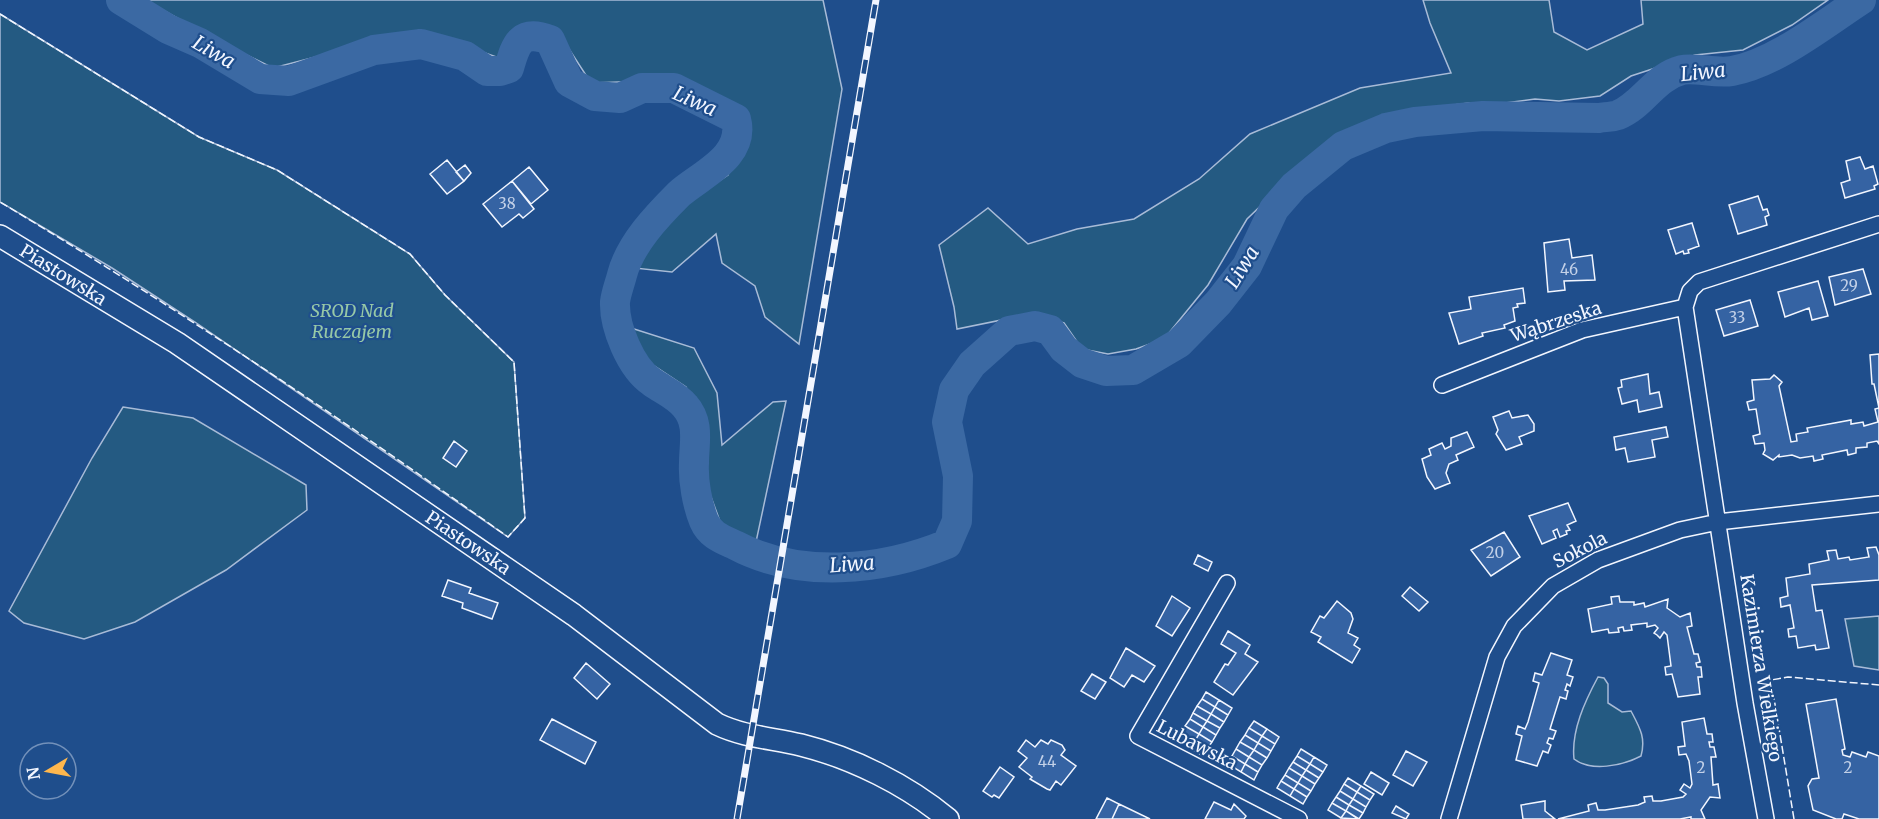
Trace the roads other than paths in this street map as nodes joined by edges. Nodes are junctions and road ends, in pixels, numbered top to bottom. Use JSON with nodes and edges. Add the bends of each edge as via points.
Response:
{"nodes":[{"id":1,"x":1879,"y":224,"type":"edge"},
{"id":2,"x":0,"y":236,"type":"edge"},
{"id":3,"x":1685,"y":307,"type":"junction"},
{"id":4,"x":1442,"y":385,"type":"dead end"},
{"id":5,"x":1879,"y":504,"type":"edge"},
{"id":6,"x":1718,"y":522,"type":"junction"},
{"id":7,"x":1227,"y":583,"type":"dead end"},
{"id":8,"x":948,"y":819,"type":"edge"},
{"id":9,"x":1299,"y":819,"type":"edge"},
{"id":10,"x":1449,"y":819,"type":"edge"},
{"id":11,"x":1766,"y":819,"type":"edge"}],
"edges":[{"from":1,"to":3,"type":"street","via":[[1699,282],[1690,291]]},
{"from":2,"to":8,"type":"street","name":"Piastowska","via":[[177,343],[574,615],[717,724],[850,761],[912,793]]},
{"from":3,"to":4,"type":"street","name":"Wąbrzeska","via":[[1582,330]]},
{"from":3,"to":6,"type":"street"},
{"from":5,"to":6,"type":"street","name":"Sokola"},
{"from":6,"to":10,"type":"street","name":"Sokola","via":[[1659,536],[1584,567],[1553,586],[1526,611],[1505,641],[1491,672]]},
{"from":6,"to":11,"type":"street","name":"Kazimierza Wielkiego"},
{"from":7,"to":9,"type":"street","name":"Lubawska","via":[[1138,736]]}]}
